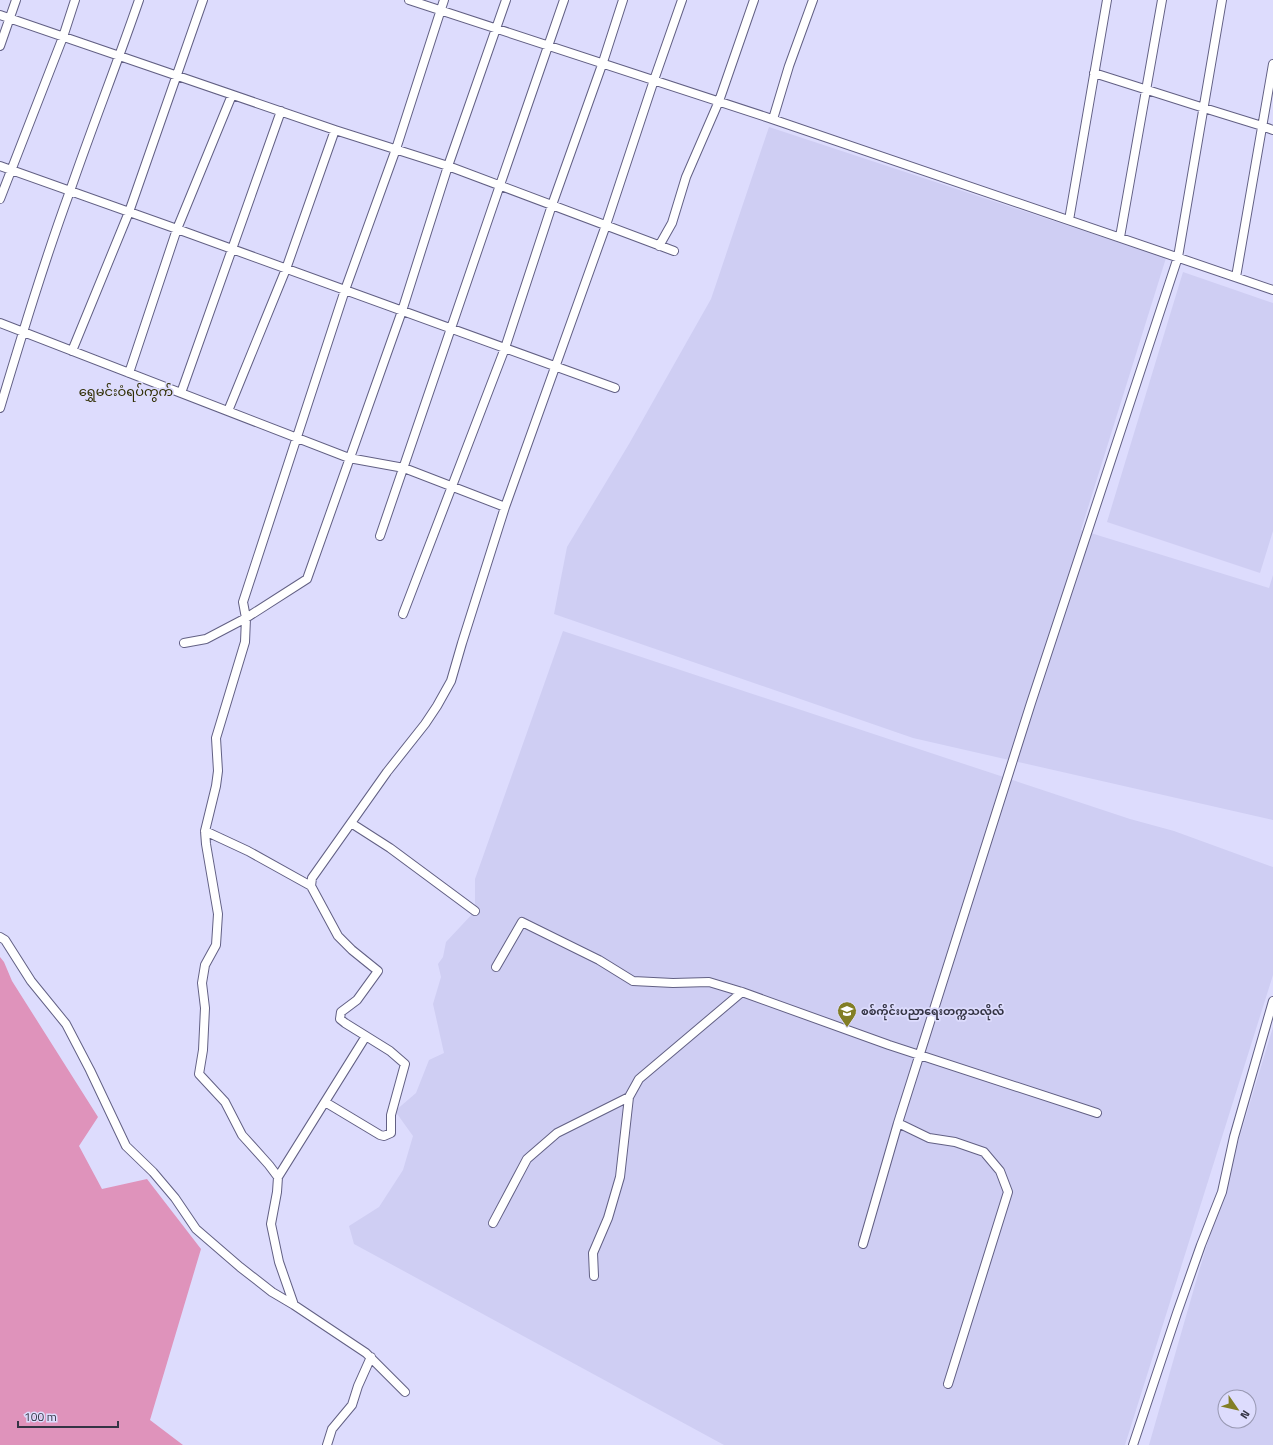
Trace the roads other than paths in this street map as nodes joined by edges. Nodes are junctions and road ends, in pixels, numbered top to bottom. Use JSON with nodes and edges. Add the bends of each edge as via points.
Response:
{"nodes":[{"id":1,"x":16,"y":0,"type":"edge"},
{"id":2,"x":75,"y":0,"type":"edge"},
{"id":3,"x":139,"y":0,"type":"edge"},
{"id":4,"x":204,"y":0,"type":"edge"},
{"id":5,"x":409,"y":0,"type":"edge"},
{"id":6,"x":444,"y":0,"type":"edge"},
{"id":7,"x":506,"y":0,"type":"edge"},
{"id":8,"x":564,"y":0,"type":"edge"},
{"id":9,"x":623,"y":0,"type":"edge"},
{"id":10,"x":682,"y":0,"type":"edge"},
{"id":11,"x":754,"y":0,"type":"edge"},
{"id":12,"x":813,"y":0,"type":"edge"},
{"id":13,"x":1107,"y":0,"type":"edge"},
{"id":14,"x":1162,"y":0,"type":"edge"},
{"id":15,"x":1222,"y":0,"type":"edge"},
{"id":16,"x":440,"y":10,"type":"junction"},
{"id":17,"x":0,"y":15,"type":"edge"},
{"id":18,"x":10,"y":19,"type":"junction"},
{"id":19,"x":495,"y":28,"type":"junction"},
{"id":20,"x":63,"y":37,"type":"junction"},
{"id":21,"x":0,"y":46,"type":"edge"},
{"id":22,"x":549,"y":46,"type":"junction"},
{"id":23,"x":120,"y":56,"type":"junction"},
{"id":24,"x":603,"y":62,"type":"junction"},
{"id":25,"x":1273,"y":64,"type":"edge"},
{"id":26,"x":1094,"y":73,"type":"junction"},
{"id":27,"x":177,"y":76,"type":"junction"},
{"id":28,"x":654,"y":80,"type":"junction"},
{"id":29,"x":1145,"y":90,"type":"junction"},
{"id":30,"x":232,"y":95,"type":"junction"},
{"id":31,"x":718,"y":101,"type":"junction"},
{"id":32,"x":1204,"y":108,"type":"junction"},
{"id":33,"x":281,"y":111,"type":"junction"},
{"id":34,"x":773,"y":119,"type":"junction"},
{"id":35,"x":1262,"y":126,"type":"junction"},
{"id":36,"x":335,"y":130,"type":"junction"},
{"id":37,"x":1273,"y":130,"type":"edge"},
{"id":38,"x":396,"y":148,"type":"junction"},
{"id":39,"x":0,"y":166,"type":"edge"},
{"id":40,"x":448,"y":166,"type":"junction"},
{"id":41,"x":11,"y":170,"type":"junction"},
{"id":42,"x":500,"y":185,"type":"junction"},
{"id":43,"x":70,"y":191,"type":"junction"},
{"id":44,"x":0,"y":199,"type":"edge"},
{"id":45,"x":552,"y":205,"type":"junction"},
{"id":46,"x":129,"y":212,"type":"junction"},
{"id":47,"x":1069,"y":220,"type":"junction"},
{"id":48,"x":606,"y":225,"type":"junction"},
{"id":49,"x":176,"y":229,"type":"junction"},
{"id":50,"x":1120,"y":237,"type":"junction"},
{"id":51,"x":659,"y":246,"type":"junction"},
{"id":52,"x":231,"y":248,"type":"junction"},
{"id":53,"x":674,"y":251,"type":"dead end"},
{"id":54,"x":1178,"y":257,"type":"junction"},
{"id":55,"x":286,"y":269,"type":"junction"},
{"id":56,"x":1236,"y":277,"type":"junction"},
{"id":57,"x":345,"y":290,"type":"junction"},
{"id":58,"x":1273,"y":290,"type":"edge"},
{"id":59,"x":402,"y":311,"type":"junction"},
{"id":60,"x":0,"y":323,"type":"edge"},
{"id":61,"x":451,"y":328,"type":"junction"},
{"id":62,"x":23,"y":332,"type":"junction"},
{"id":63,"x":505,"y":348,"type":"junction"},
{"id":64,"x":72,"y":351,"type":"junction"},
{"id":65,"x":556,"y":366,"type":"junction"},
{"id":66,"x":130,"y":373,"type":"junction"},
{"id":67,"x":615,"y":388,"type":"dead end"},
{"id":68,"x":181,"y":393,"type":"junction"},
{"id":69,"x":0,"y":408,"type":"edge"},
{"id":70,"x":228,"y":411,"type":"junction"},
{"id":71,"x":296,"y":438,"type":"junction"},
{"id":72,"x":349,"y":458,"type":"junction"},
{"id":73,"x":404,"y":468,"type":"junction"},
{"id":74,"x":452,"y":487,"type":"junction"},
{"id":75,"x":505,"y":507,"type":"junction"},
{"id":76,"x":380,"y":536,"type":"dead end"},
{"id":77,"x":403,"y":614,"type":"dead end"},
{"id":78,"x":246,"y":618,"type":"junction"},
{"id":79,"x":184,"y":643,"type":"dead end"},
{"id":80,"x":351,"y":823,"type":"junction"},
{"id":81,"x":205,"y":830,"type":"junction"},
{"id":82,"x":311,"y":886,"type":"junction"},
{"id":83,"x":475,"y":910,"type":"dead end"},
{"id":84,"x":0,"y":937,"type":"edge"},
{"id":85,"x":496,"y":967,"type":"dead end"},
{"id":86,"x":742,"y":992,"type":"junction"},
{"id":87,"x":1273,"y":1001,"type":"edge"},
{"id":88,"x":366,"y":1036,"type":"junction"},
{"id":89,"x":920,"y":1055,"type":"junction"},
{"id":90,"x":629,"y":1097,"type":"junction"},
{"id":91,"x":325,"y":1102,"type":"junction"},
{"id":92,"x":1097,"y":1114,"type":"dead end"},
{"id":93,"x":898,"y":1123,"type":"junction"},
{"id":94,"x":278,"y":1177,"type":"junction"},
{"id":95,"x":493,"y":1223,"type":"dead end"},
{"id":96,"x":862,"y":1244,"type":"dead end"},
{"id":97,"x":594,"y":1276,"type":"dead end"},
{"id":98,"x":294,"y":1305,"type":"junction"},
{"id":99,"x":371,"y":1358,"type":"junction"},
{"id":100,"x":948,"y":1384,"type":"dead end"},
{"id":101,"x":406,"y":1392,"type":"dead end"},
{"id":102,"x":327,"y":1445,"type":"edge"},
{"id":103,"x":1132,"y":1445,"type":"edge"}],
"edges":[{"from":1,"to":18,"type":"street"},
{"from":2,"to":20,"type":"street"},
{"from":3,"to":23,"type":"street"},
{"from":4,"to":27,"type":"street"},
{"from":5,"to":16,"type":"street"},
{"from":6,"to":16,"type":"street"},
{"from":7,"to":19,"type":"street"},
{"from":8,"to":22,"type":"street"},
{"from":9,"to":24,"type":"street"},
{"from":10,"to":28,"type":"street"},
{"from":11,"to":31,"type":"street"},
{"from":12,"to":34,"type":"street"},
{"from":13,"to":26,"type":"street"},
{"from":14,"to":29,"type":"street"},
{"from":15,"to":32,"type":"street"},
{"from":16,"to":19,"type":"street"},
{"from":16,"to":38,"type":"street"},
{"from":17,"to":18,"type":"street"},
{"from":18,"to":20,"type":"street"},
{"from":18,"to":21,"type":"street"},
{"from":19,"to":22,"type":"street"},
{"from":19,"to":40,"type":"street"},
{"from":20,"to":23,"type":"street"},
{"from":20,"to":41,"type":"street"},
{"from":22,"to":24,"type":"street"},
{"from":22,"to":42,"type":"street"},
{"from":23,"to":27,"type":"street"},
{"from":23,"to":43,"type":"street"},
{"from":24,"to":28,"type":"street"},
{"from":24,"to":45,"type":"street"},
{"from":25,"to":35,"type":"street"},
{"from":26,"to":29,"type":"street"},
{"from":26,"to":47,"type":"street"},
{"from":27,"to":30,"type":"street"},
{"from":27,"to":46,"type":"street"},
{"from":28,"to":31,"type":"street"},
{"from":28,"to":48,"type":"street"},
{"from":29,"to":32,"type":"street"},
{"from":29,"to":50,"type":"street"},
{"from":30,"to":33,"type":"street"},
{"from":30,"to":49,"type":"street"},
{"from":31,"to":34,"type":"street"},
{"from":31,"to":51,"type":"street","via":[[686,176],[672,223]]},
{"from":32,"to":35,"type":"street"},
{"from":32,"to":54,"type":"street"},
{"from":33,"to":36,"type":"street"},
{"from":33,"to":52,"type":"street"},
{"from":34,"to":47,"type":"street"},
{"from":35,"to":37,"type":"street"},
{"from":35,"to":56,"type":"street"},
{"from":36,"to":38,"type":"street"},
{"from":36,"to":55,"type":"street"},
{"from":38,"to":40,"type":"street"},
{"from":38,"to":57,"type":"street"},
{"from":39,"to":41,"type":"street"},
{"from":40,"to":42,"type":"street"},
{"from":40,"to":59,"type":"street"},
{"from":41,"to":43,"type":"street"},
{"from":41,"to":44,"type":"street"},
{"from":42,"to":45,"type":"street"},
{"from":42,"to":61,"type":"street"},
{"from":43,"to":46,"type":"street"},
{"from":43,"to":62,"type":"street"},
{"from":45,"to":48,"type":"street"},
{"from":45,"to":63,"type":"street"},
{"from":46,"to":49,"type":"street"},
{"from":46,"to":64,"type":"street"},
{"from":47,"to":50,"type":"street"},
{"from":48,"to":51,"type":"street"},
{"from":48,"to":65,"type":"street"},
{"from":49,"to":52,"type":"street"},
{"from":49,"to":66,"type":"street"},
{"from":50,"to":54,"type":"street"},
{"from":51,"to":53,"type":"street"},
{"from":52,"to":55,"type":"street"},
{"from":52,"to":68,"type":"street"},
{"from":54,"to":56,"type":"street"},
{"from":54,"to":89,"type":"street","via":[[1031,702]]},
{"from":55,"to":57,"type":"street"},
{"from":55,"to":70,"type":"street"},
{"from":56,"to":58,"type":"street"},
{"from":57,"to":59,"type":"street"},
{"from":57,"to":71,"type":"street"},
{"from":59,"to":61,"type":"street"},
{"from":59,"to":72,"type":"street"},
{"from":60,"to":62,"type":"street"},
{"from":61,"to":63,"type":"street"},
{"from":61,"to":73,"type":"street"},
{"from":62,"to":64,"type":"street"},
{"from":62,"to":69,"type":"street"},
{"from":63,"to":65,"type":"street"},
{"from":63,"to":74,"type":"street"},
{"from":64,"to":66,"type":"street"},
{"from":65,"to":67,"type":"street"},
{"from":65,"to":75,"type":"street"},
{"from":66,"to":68,"type":"street"},
{"from":68,"to":70,"type":"street"},
{"from":70,"to":71,"type":"street"},
{"from":71,"to":72,"type":"street"},
{"from":71,"to":78,"type":"street","via":[[243,602]]},
{"from":72,"to":73,"type":"street"},
{"from":72,"to":78,"type":"street","via":[[307,579]]},
{"from":73,"to":74,"type":"street"},
{"from":73,"to":76,"type":"street"},
{"from":74,"to":75,"type":"street"},
{"from":74,"to":77,"type":"street"},
{"from":75,"to":80,"type":"street","via":[[451,681],[425,724]]},
{"from":78,"to":79,"type":"street","via":[[206,639]]},
{"from":78,"to":81,"type":"street","via":[[244,642],[216,738],[218,771]]},
{"from":80,"to":82,"type":"street","via":[[312,878]]},
{"from":80,"to":83,"type":"street"},
{"from":81,"to":82,"type":"street"},
{"from":81,"to":94,"type":"street","via":[[218,914],[216,945],[205,965],[202,983],[205,1008],[199,1074],[225,1102],[242,1134]]},
{"from":82,"to":88,"type":"street","via":[[338,936],[378,971],[357,1000],[341,1012],[340,1019],[344,1023]]},
{"from":84,"to":98,"type":"street","via":[[5,940],[32,981],[66,1024],[126,1146],[175,1198],[196,1229],[272,1292]]},
{"from":85,"to":86,"type":"street","via":[[522,922],[599,960],[633,981],[709,982]]},
{"from":86,"to":89,"type":"street"},
{"from":86,"to":90,"type":"street","via":[[639,1079]]},
{"from":87,"to":103,"type":"street","via":[[1234,1137],[1222,1192],[1201,1245]]},
{"from":88,"to":91,"type":"street"},
{"from":88,"to":91,"type":"street","via":[[405,1064],[391,1115],[391,1133],[380,1135]]},
{"from":89,"to":92,"type":"street"},
{"from":89,"to":93,"type":"street"},
{"from":90,"to":95,"type":"street","via":[[557,1133],[527,1159]]},
{"from":90,"to":97,"type":"street","via":[[620,1177],[608,1218],[593,1253]]},
{"from":91,"to":94,"type":"street"},
{"from":93,"to":96,"type":"street"},
{"from":93,"to":100,"type":"street","via":[[929,1138],[955,1142],[984,1152],[1000,1171],[1008,1192]]},
{"from":94,"to":98,"type":"street","via":[[278,1192],[271,1224],[278,1262]]},
{"from":98,"to":99,"type":"street"},
{"from":99,"to":101,"type":"street"},
{"from":99,"to":102,"type":"street","via":[[352,1405],[332,1430]]}]}
